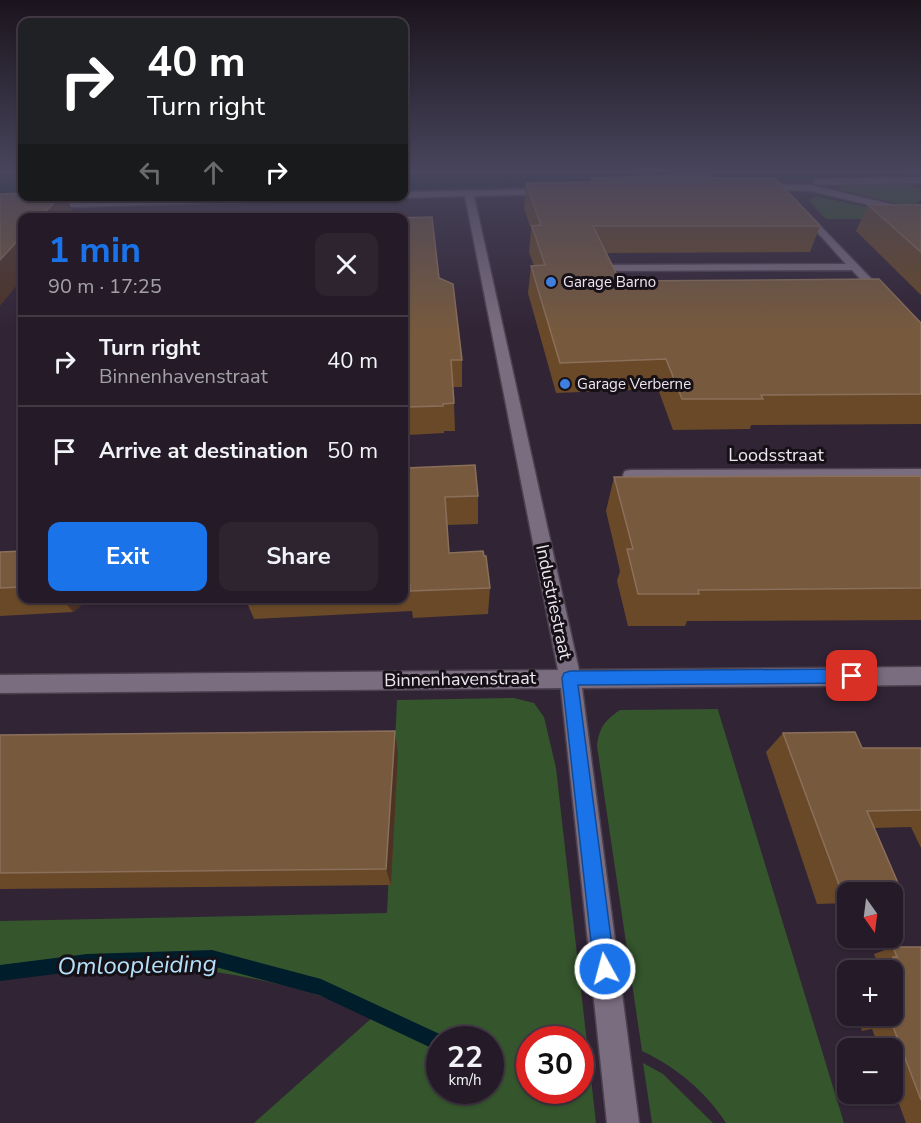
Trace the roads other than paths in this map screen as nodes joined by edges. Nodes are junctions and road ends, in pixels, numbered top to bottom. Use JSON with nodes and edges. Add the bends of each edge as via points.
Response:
{"nodes":[{"id":1,"x":476,"y":225,"type":"edge"},
{"id":2,"x":817,"y":225,"type":"edge"},
{"id":3,"x":855,"y":267,"type":"junction"},
{"id":4,"x":604,"y":268,"type":"edge"},
{"id":5,"x":891,"y":306,"type":"edge"},
{"id":6,"x":921,"y":474,"type":"edge"},
{"id":7,"x":632,"y":475,"type":"edge"},
{"id":8,"x":921,"y":676,"type":"edge"},
{"id":9,"x":570,"y":678,"type":"junction"},
{"id":10,"x":0,"y":684,"type":"edge"},
{"id":11,"x":623,"y":1123,"type":"edge"}],
"edges":[{"from":1,"to":9,"type":"street","name":"Industriestraat"},
{"from":2,"to":3,"type":"street"},
{"from":3,"to":4,"type":"street"},
{"from":3,"to":5,"type":"street"},
{"from":6,"to":7,"type":"street","name":"Loodsstraat"},
{"from":8,"to":9,"type":"street","name":"Binnenhavenstraat"},
{"from":9,"to":10,"type":"street","name":"Binnenhavenstraat"},
{"from":9,"to":11,"type":"street","name":"Industriestraat"}]}
